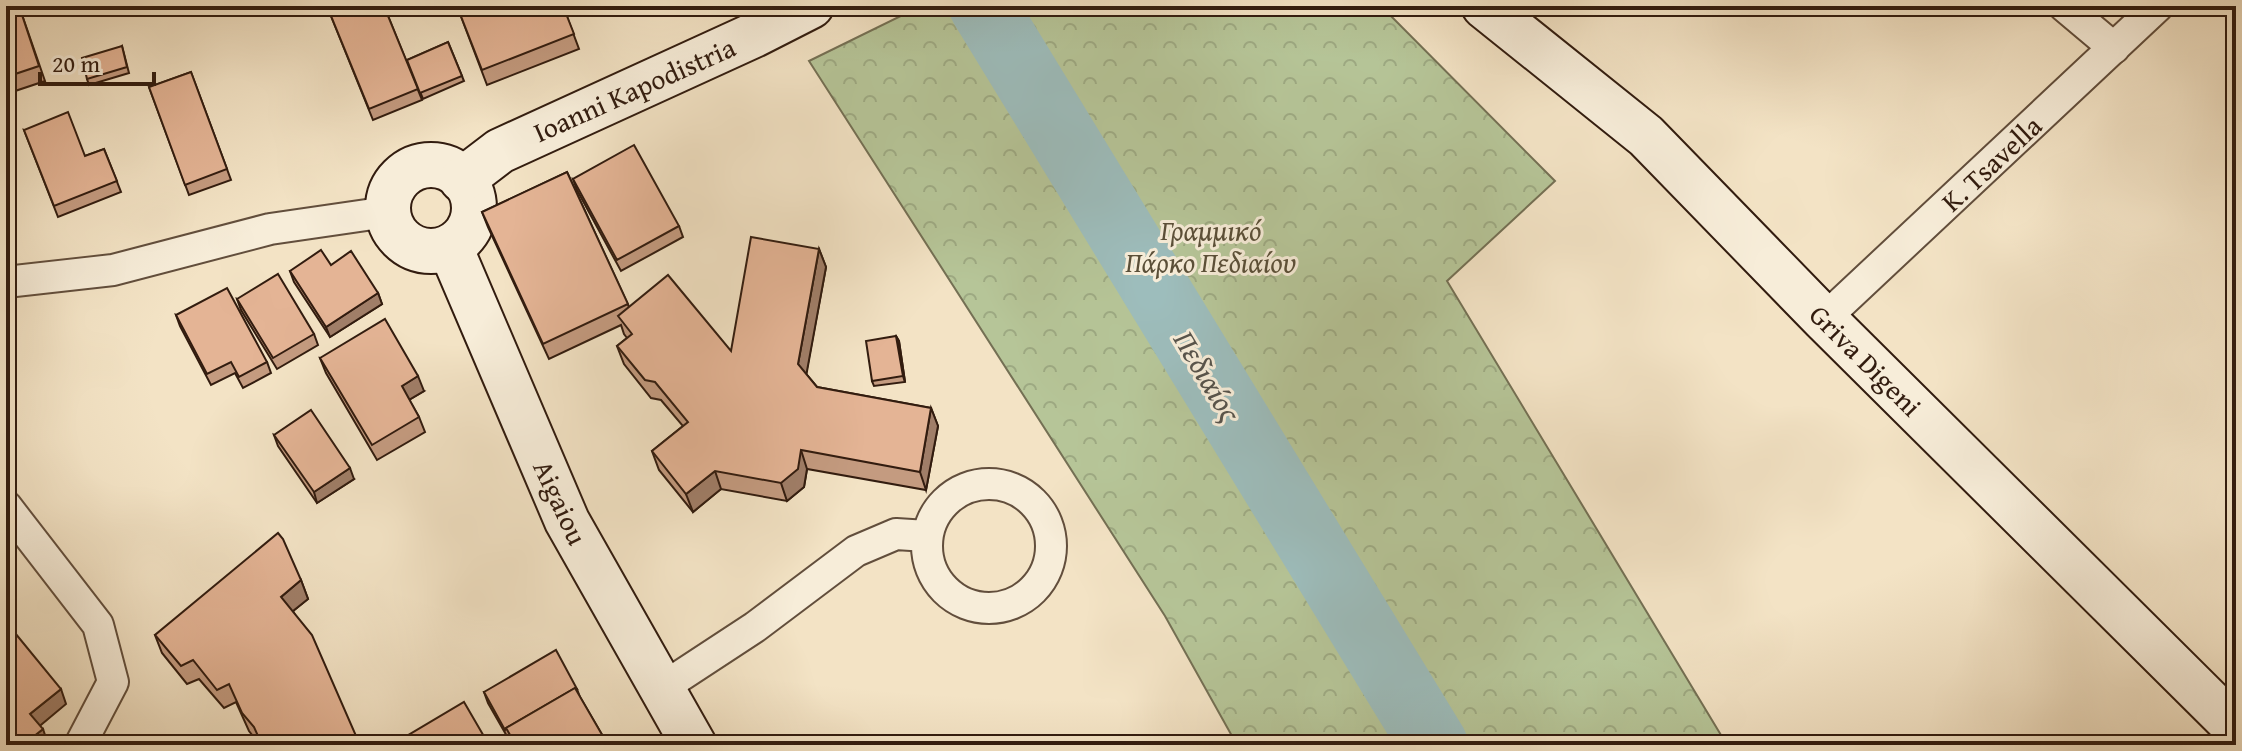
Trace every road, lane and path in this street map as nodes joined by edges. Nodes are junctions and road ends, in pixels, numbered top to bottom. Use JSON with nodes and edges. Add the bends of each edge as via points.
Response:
{"nodes":[{"id":1,"x":811,"y":6,"type":"edge"},
{"id":2,"x":1484,"y":6,"type":"edge"},
{"id":3,"x":2064,"y":6,"type":"edge"},
{"id":4,"x":2158,"y":6,"type":"edge"},
{"id":5,"x":2114,"y":48,"type":"junction"},
{"id":6,"x":462,"y":180,"type":"junction"},
{"id":7,"x":387,"y":212,"type":"junction"},
{"id":8,"x":450,"y":247,"type":"junction"},
{"id":9,"x":6,"y":282,"type":"edge"},
{"id":10,"x":1824,"y":319,"type":"junction"},
{"id":11,"x":6,"y":506,"type":"edge"},
{"id":12,"x":927,"y":536,"type":"junction"},
{"id":13,"x":662,"y":688,"type":"junction"},
{"id":14,"x":2236,"y":728,"type":"edge"},
{"id":15,"x":80,"y":745,"type":"edge"},
{"id":16,"x":694,"y":745,"type":"edge"}],
"edges":[{"from":1,"to":6,"type":"street","name":"Ioanni Kapodistria","via":[[500,151]]},
{"from":2,"to":10,"type":"street","name":"Griva Digeni","via":[[1646,136]]},
{"from":3,"to":5,"type":"street"},
{"from":4,"to":5,"type":"street","name":"K. Tsavella"},
{"from":5,"to":10,"type":"street","name":"K. Tsavella"},
{"from":6,"to":7,"type":"street","via":[[445,167],[418,166],[394,185]]},
{"from":6,"to":8,"type":"street","via":[[474,213],[470,227]]},
{"from":7,"to":8,"type":"street","via":[[398,238],[409,246],[422,252]]},
{"from":7,"to":9,"type":"street","via":[[270,229],[113,270]]},
{"from":8,"to":13,"type":"street","name":"Aigaiou","via":[[567,521]]},
{"from":10,"to":14,"type":"street","name":"Griva Digeni"},
{"from":11,"to":15,"type":"street","via":[[98,625],[113,682]]},
{"from":12,"to":12,"type":"street","via":[[945,501],[980,484],[999,485],[1018,490],[1045,518],[1050,560],[1042,580],[1027,596],[1008,606],[965,605],[933,576]]},
{"from":12,"to":13,"type":"street","via":[[896,534],[856,551]]},
{"from":13,"to":16,"type":"street","name":"Aigaiou"}]}
